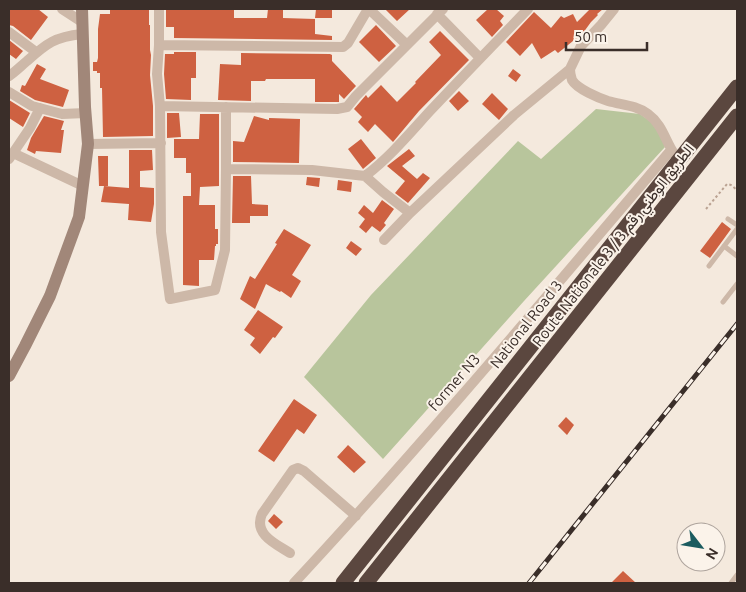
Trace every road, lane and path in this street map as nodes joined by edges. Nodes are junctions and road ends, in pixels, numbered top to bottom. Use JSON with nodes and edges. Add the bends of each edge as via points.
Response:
{"nodes":[{"id":1,"x":62,"y":9,"type":"edge"},
{"id":2,"x":82,"y":9,"type":"edge"},
{"id":3,"x":159,"y":9,"type":"edge"},
{"id":4,"x":368,"y":9,"type":"edge"},
{"id":5,"x":528,"y":9,"type":"edge"},
{"id":6,"x":614,"y":9,"type":"edge"},
{"id":7,"x":440,"y":12,"type":"edge"},
{"id":8,"x":82,"y":28,"type":"junction"},
{"id":9,"x":9,"y":32,"type":"edge"},
{"id":10,"x":159,"y":45,"type":"junction"},
{"id":11,"x":407,"y":45,"type":"junction"},
{"id":12,"x":36,"y":52,"type":"junction"},
{"id":13,"x":480,"y":58,"type":"junction"},
{"id":14,"x":570,"y":69,"type":"junction"},
{"id":15,"x":10,"y":74,"type":"edge"},
{"id":16,"x":737,"y":87,"type":"edge"},
{"id":17,"x":9,"y":92,"type":"edge"},
{"id":18,"x":160,"y":106,"type":"junction"},
{"id":19,"x":226,"y":107,"type":"junction"},
{"id":20,"x":40,"y":108,"type":"junction"},
{"id":21,"x":86,"y":113,"type":"junction"},
{"id":22,"x":737,"y":116,"type":"edge"},
{"id":23,"x":161,"y":143,"type":"junction"},
{"id":24,"x":88,"y":144,"type":"junction"},
{"id":25,"x":675,"y":155,"type":"junction"},
{"id":26,"x":11,"y":156,"type":"edge"},
{"id":27,"x":226,"y":169,"type":"junction"},
{"id":28,"x":366,"y":176,"type":"junction"},
{"id":29,"x":82,"y":186,"type":"junction"},
{"id":30,"x":737,"y":190,"type":"edge"},
{"id":31,"x":706,"y":209,"type":"dead end"},
{"id":32,"x":638,"y":212,"type":"junction"},
{"id":33,"x":410,"y":213,"type":"junction"},
{"id":34,"x":728,"y":219,"type":"dead end"},
{"id":35,"x":652,"y":224,"type":"junction"},
{"id":36,"x":737,"y":227,"type":"edge"},
{"id":37,"x":384,"y":240,"type":"dead end"},
{"id":38,"x":724,"y":246,"type":"junction"},
{"id":39,"x":737,"y":256,"type":"edge"},
{"id":40,"x":709,"y":266,"type":"dead end"},
{"id":41,"x":737,"y":284,"type":"edge"},
{"id":42,"x":723,"y":302,"type":"dead end"},
{"id":43,"x":9,"y":376,"type":"edge"},
{"id":44,"x":356,"y":516,"type":"junction"},
{"id":45,"x":290,"y":553,"type":"dead end"},
{"id":46,"x":737,"y":575,"type":"edge"},
{"id":47,"x":294,"y":583,"type":"edge"},
{"id":48,"x":343,"y":583,"type":"edge"},
{"id":49,"x":366,"y":583,"type":"edge"},
{"id":50,"x":731,"y":583,"type":"edge"}],
"edges":[{"from":1,"to":8,"type":"street"},
{"from":2,"to":8,"type":"street"},
{"from":3,"to":10,"type":"street"},
{"from":4,"to":10,"type":"street","via":[[343,47]]},
{"from":4,"to":11,"type":"street"},
{"from":5,"to":13,"type":"street"},
{"from":6,"to":14,"type":"street","via":[[581,46]]},
{"from":7,"to":11,"type":"street"},
{"from":7,"to":13,"type":"street"},
{"from":8,"to":12,"type":"street","via":[[53,40]]},
{"from":8,"to":21,"type":"street"},
{"from":9,"to":12,"type":"street"},
{"from":10,"to":18,"type":"street"},
{"from":11,"to":19,"type":"street","via":[[347,107]]},
{"from":12,"to":15,"type":"street"},
{"from":13,"to":28,"type":"street","via":[[394,151]]},
{"from":14,"to":25,"type":"street","via":[[573,81],[581,89],[607,101],[632,105],[648,114],[661,127]]},
{"from":14,"to":33,"type":"street","via":[[514,115]]},
{"from":16,"to":25,"type":"highway","name":"National Road 3"},
{"from":17,"to":20,"type":"street"},
{"from":18,"to":19,"type":"street"},
{"from":18,"to":23,"type":"street"},
{"from":19,"to":27,"type":"street"},
{"from":20,"to":21,"type":"street","via":[[62,114]]},
{"from":20,"to":26,"type":"street"},
{"from":21,"to":24,"type":"street"},
{"from":22,"to":35,"type":"highway","name":"Route Nationale 3 / الطريق الوطني رقم 3"},
{"from":23,"to":24,"type":"street"},
{"from":23,"to":27,"type":"street","via":[[161,232],[170,299],[216,290],[225,250]]},
{"from":24,"to":29,"type":"street"},
{"from":25,"to":32,"type":"highway","name":"National Road 3"},
{"from":25,"to":44,"type":"street","name":"former N3"},
{"from":26,"to":29,"type":"street"},
{"from":27,"to":28,"type":"street","via":[[312,170]]},
{"from":28,"to":33,"type":"street"},
{"from":29,"to":43,"type":"street","via":[[79,217],[56,281]]},
{"from":30,"to":31,"type":"path","via":[[727,184]]},
{"from":32,"to":35,"type":"highway"},
{"from":32,"to":48,"type":"highway","name":"National Road 3"},
{"from":33,"to":37,"type":"street"},
{"from":34,"to":36,"type":"lane"},
{"from":35,"to":49,"type":"highway","name":"Route Nationale 3 / الطريق الوطني رقم 3"},
{"from":36,"to":38,"type":"lane"},
{"from":38,"to":39,"type":"lane"},
{"from":38,"to":40,"type":"lane"},
{"from":41,"to":42,"type":"lane"},
{"from":44,"to":45,"type":"street","via":[[304,470],[293,470],[259,523],[264,535]]},
{"from":44,"to":47,"type":"street","name":"former N3"},
{"from":46,"to":50,"type":"lane"}]}
